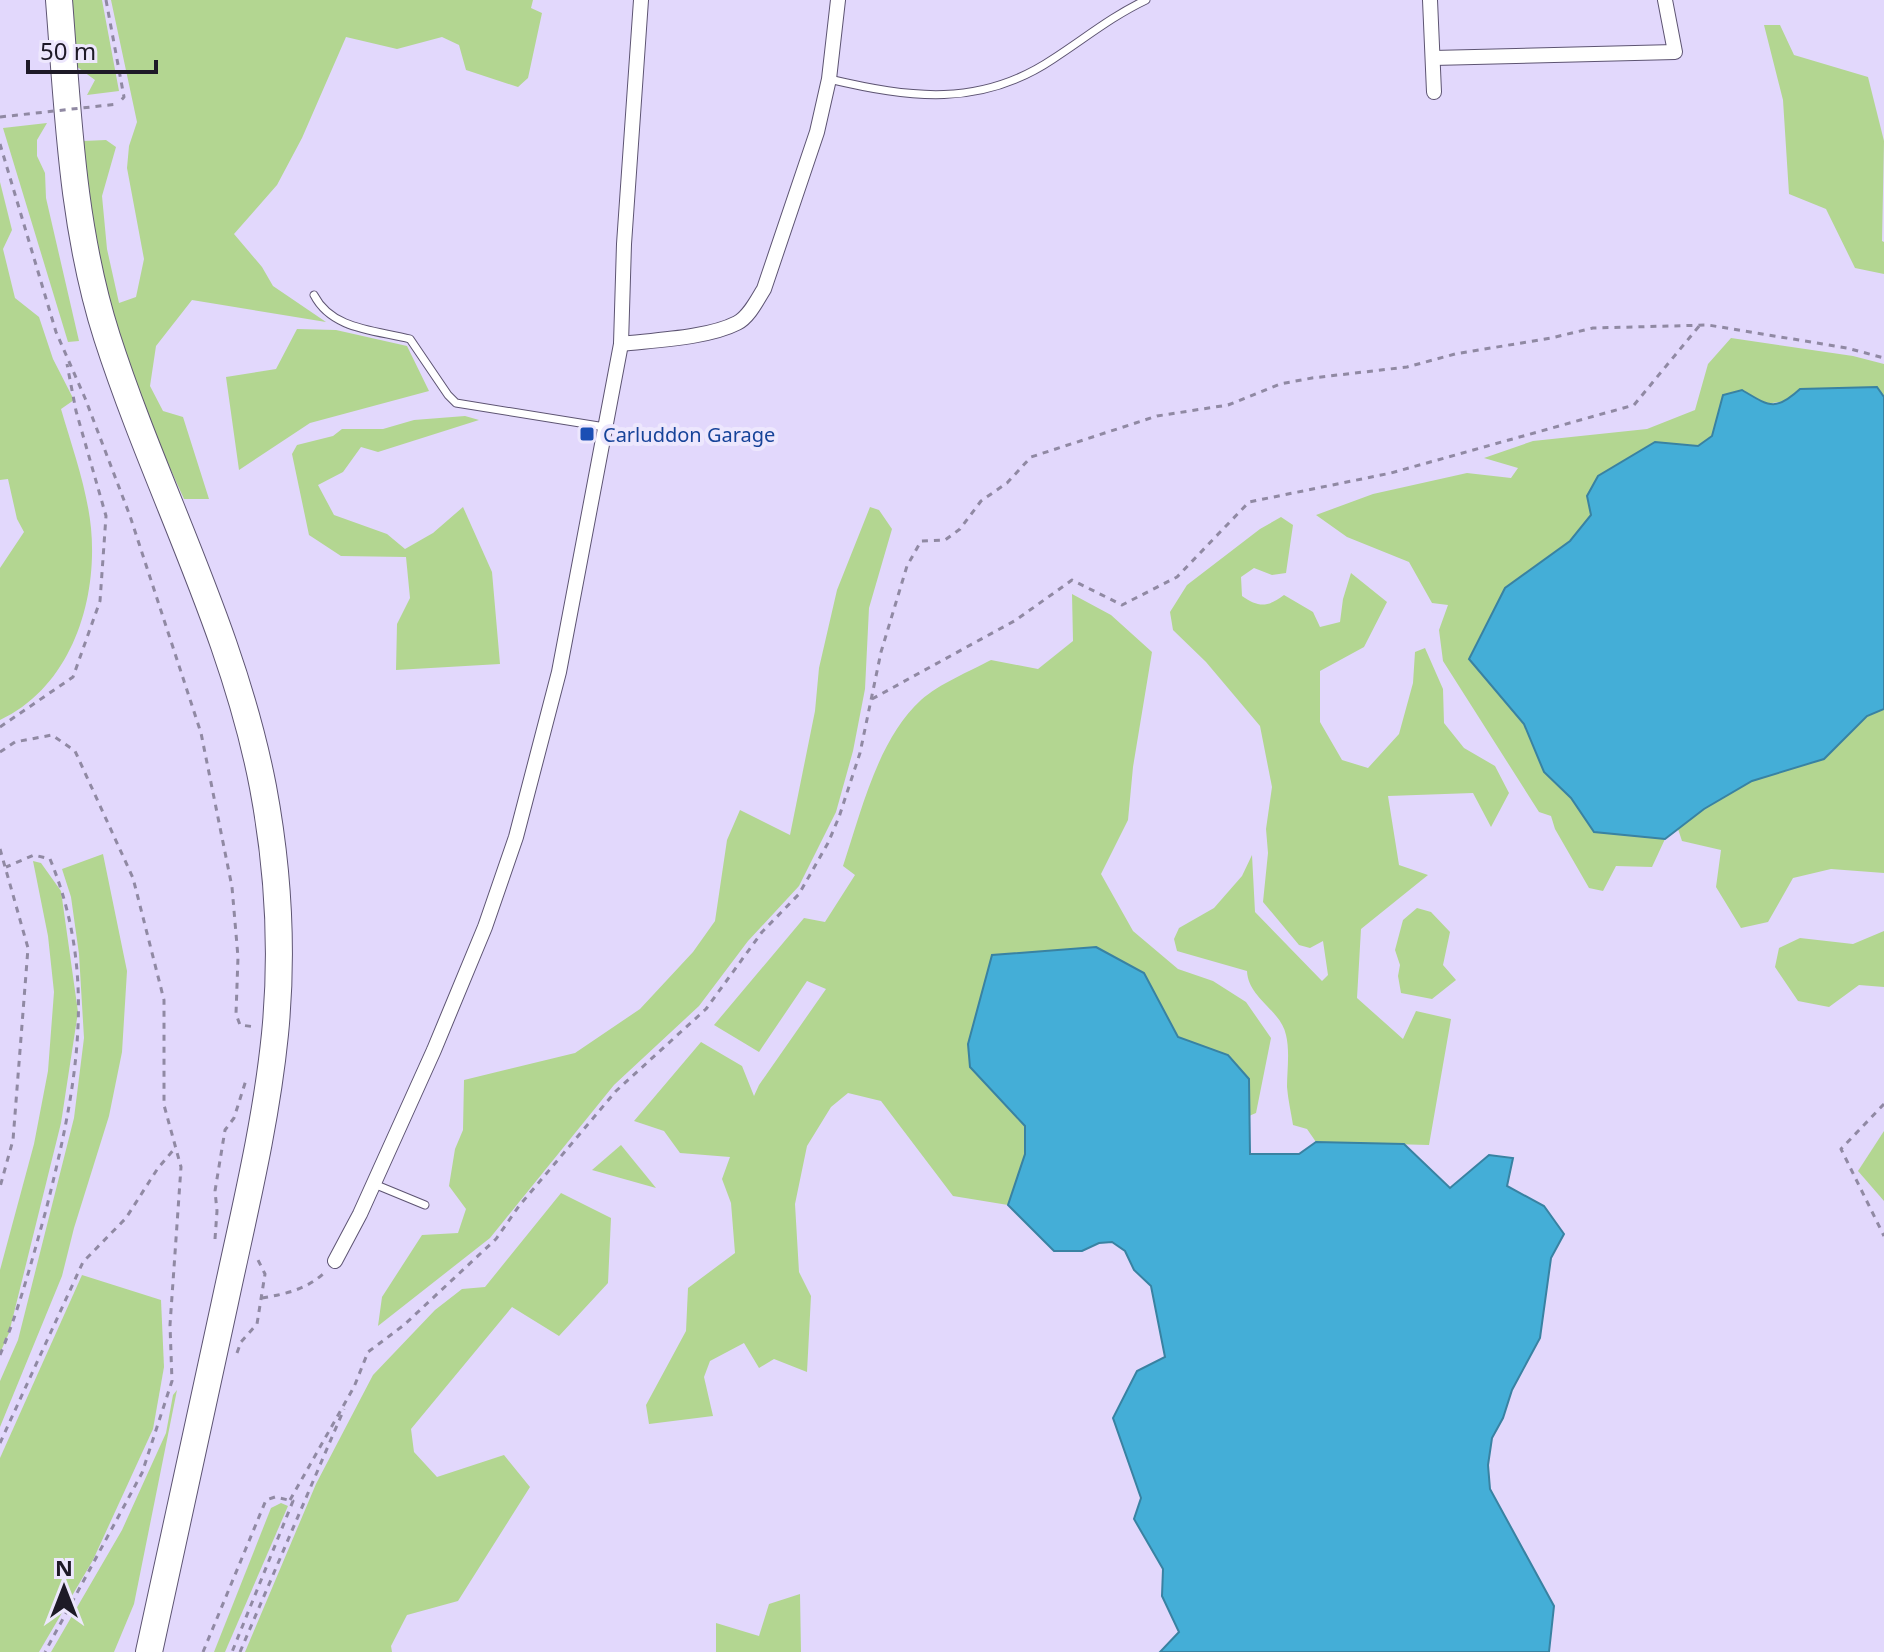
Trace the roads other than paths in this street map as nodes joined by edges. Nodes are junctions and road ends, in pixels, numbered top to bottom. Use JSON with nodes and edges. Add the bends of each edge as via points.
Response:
{"nodes":[{"id":1,"x":59,"y":0,"type":"edge"},
{"id":2,"x":641,"y":0,"type":"edge"},
{"id":3,"x":838,"y":0,"type":"edge"},
{"id":4,"x":1146,"y":0,"type":"edge"},
{"id":5,"x":1430,"y":0,"type":"edge"},
{"id":6,"x":1665,"y":0,"type":"edge"},
{"id":7,"x":1130,"y":3,"type":"edge"},
{"id":8,"x":1433,"y":58,"type":"junction"},
{"id":9,"x":829,"y":79,"type":"junction"},
{"id":10,"x":1434,"y":92,"type":"dead end"},
{"id":11,"x":314,"y":295,"type":"dead end"},
{"id":12,"x":621,"y":344,"type":"junction"},
{"id":13,"x":607,"y":427,"type":"junction"},
{"id":14,"x":374,"y":1184,"type":"junction"},
{"id":15,"x":425,"y":1205,"type":"dead end"},
{"id":16,"x":335,"y":1261,"type":"road end"},
{"id":17,"x":149,"y":1652,"type":"edge"}],
"edges":[{"from":1,"to":17,"type":"highway","via":[[82,232],[106,333],[144,443],[204,587],[249,722],[264,791],[279,962],[275,1029],[254,1169]]},
{"from":2,"to":12,"type":"street"},
{"from":3,"to":9,"type":"street"},
{"from":4,"to":7,"type":"lane"},
{"from":5,"to":8,"type":"street"},
{"from":6,"to":8,"type":"street","via":[[1675,52]]},
{"from":7,"to":9,"type":"lane","via":[[1020,79],[980,92],[886,92]]},
{"from":8,"to":10,"type":"street"},
{"from":9,"to":12,"type":"street","via":[[786,226],[753,306],[739,323]]},
{"from":11,"to":13,"type":"lane","via":[[321,309],[339,321],[410,339],[456,403]]},
{"from":12,"to":13,"type":"street"},
{"from":13,"to":14,"type":"street","via":[[559,672],[516,837],[485,927]]},
{"from":14,"to":15,"type":"lane"},
{"from":14,"to":16,"type":"street"}]}
